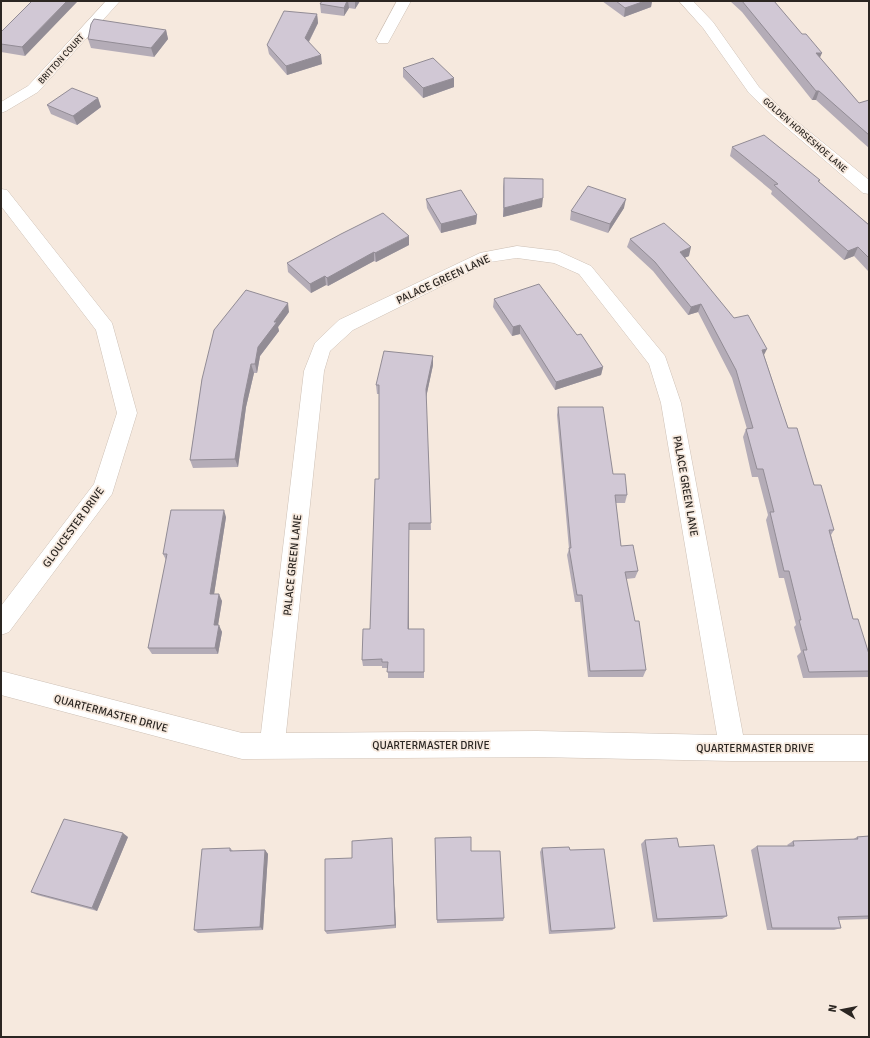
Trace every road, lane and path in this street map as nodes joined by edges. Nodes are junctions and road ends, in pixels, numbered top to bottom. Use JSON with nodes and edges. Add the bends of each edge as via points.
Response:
{"nodes":[{"id":1,"x":113,"y":1,"type":"edge"},
{"id":2,"x":404,"y":1,"type":"edge"},
{"id":3,"x":686,"y":1,"type":"edge"},
{"id":4,"x":383,"y":40,"type":"dead end"},
{"id":5,"x":1,"y":108,"type":"edge"},
{"id":6,"x":869,"y":190,"type":"edge"},
{"id":7,"x":1,"y":194,"type":"edge"},
{"id":8,"x":1,"y":624,"type":"edge"},
{"id":9,"x":1,"y":683,"type":"edge"},
{"id":10,"x":272,"y":746,"type":"junction"},
{"id":11,"x":732,"y":748,"type":"junction"},
{"id":12,"x":869,"y":748,"type":"edge"}],
"edges":[{"from":1,"to":5,"type":"street","name":"BRITTON COURT","via":[[33,89]]},
{"from":2,"to":4,"type":"street"},
{"from":3,"to":6,"type":"street","name":"GOLDEN HORSESHOE LANE","via":[[708,25],[754,90],[778,114]]},
{"from":7,"to":8,"type":"street","name":"GLOUCESTER DRIVE","via":[[105,328],[126,413],[104,488]]},
{"from":9,"to":10,"type":"street","name":"QUARTERMASTER DRIVE","via":[[242,746]]},
{"from":10,"to":11,"type":"street","name":"QUARTERMASTER DRIVE","via":[[537,744]]},
{"from":10,"to":11,"type":"street","name":"PALACE GREEN LANE","via":[[314,371],[322,348],[346,325],[486,257],[517,252],[558,257],[585,270],[658,361],[671,403]]},
{"from":11,"to":12,"type":"street","name":"QUARTERMASTER DRIVE"}]}
